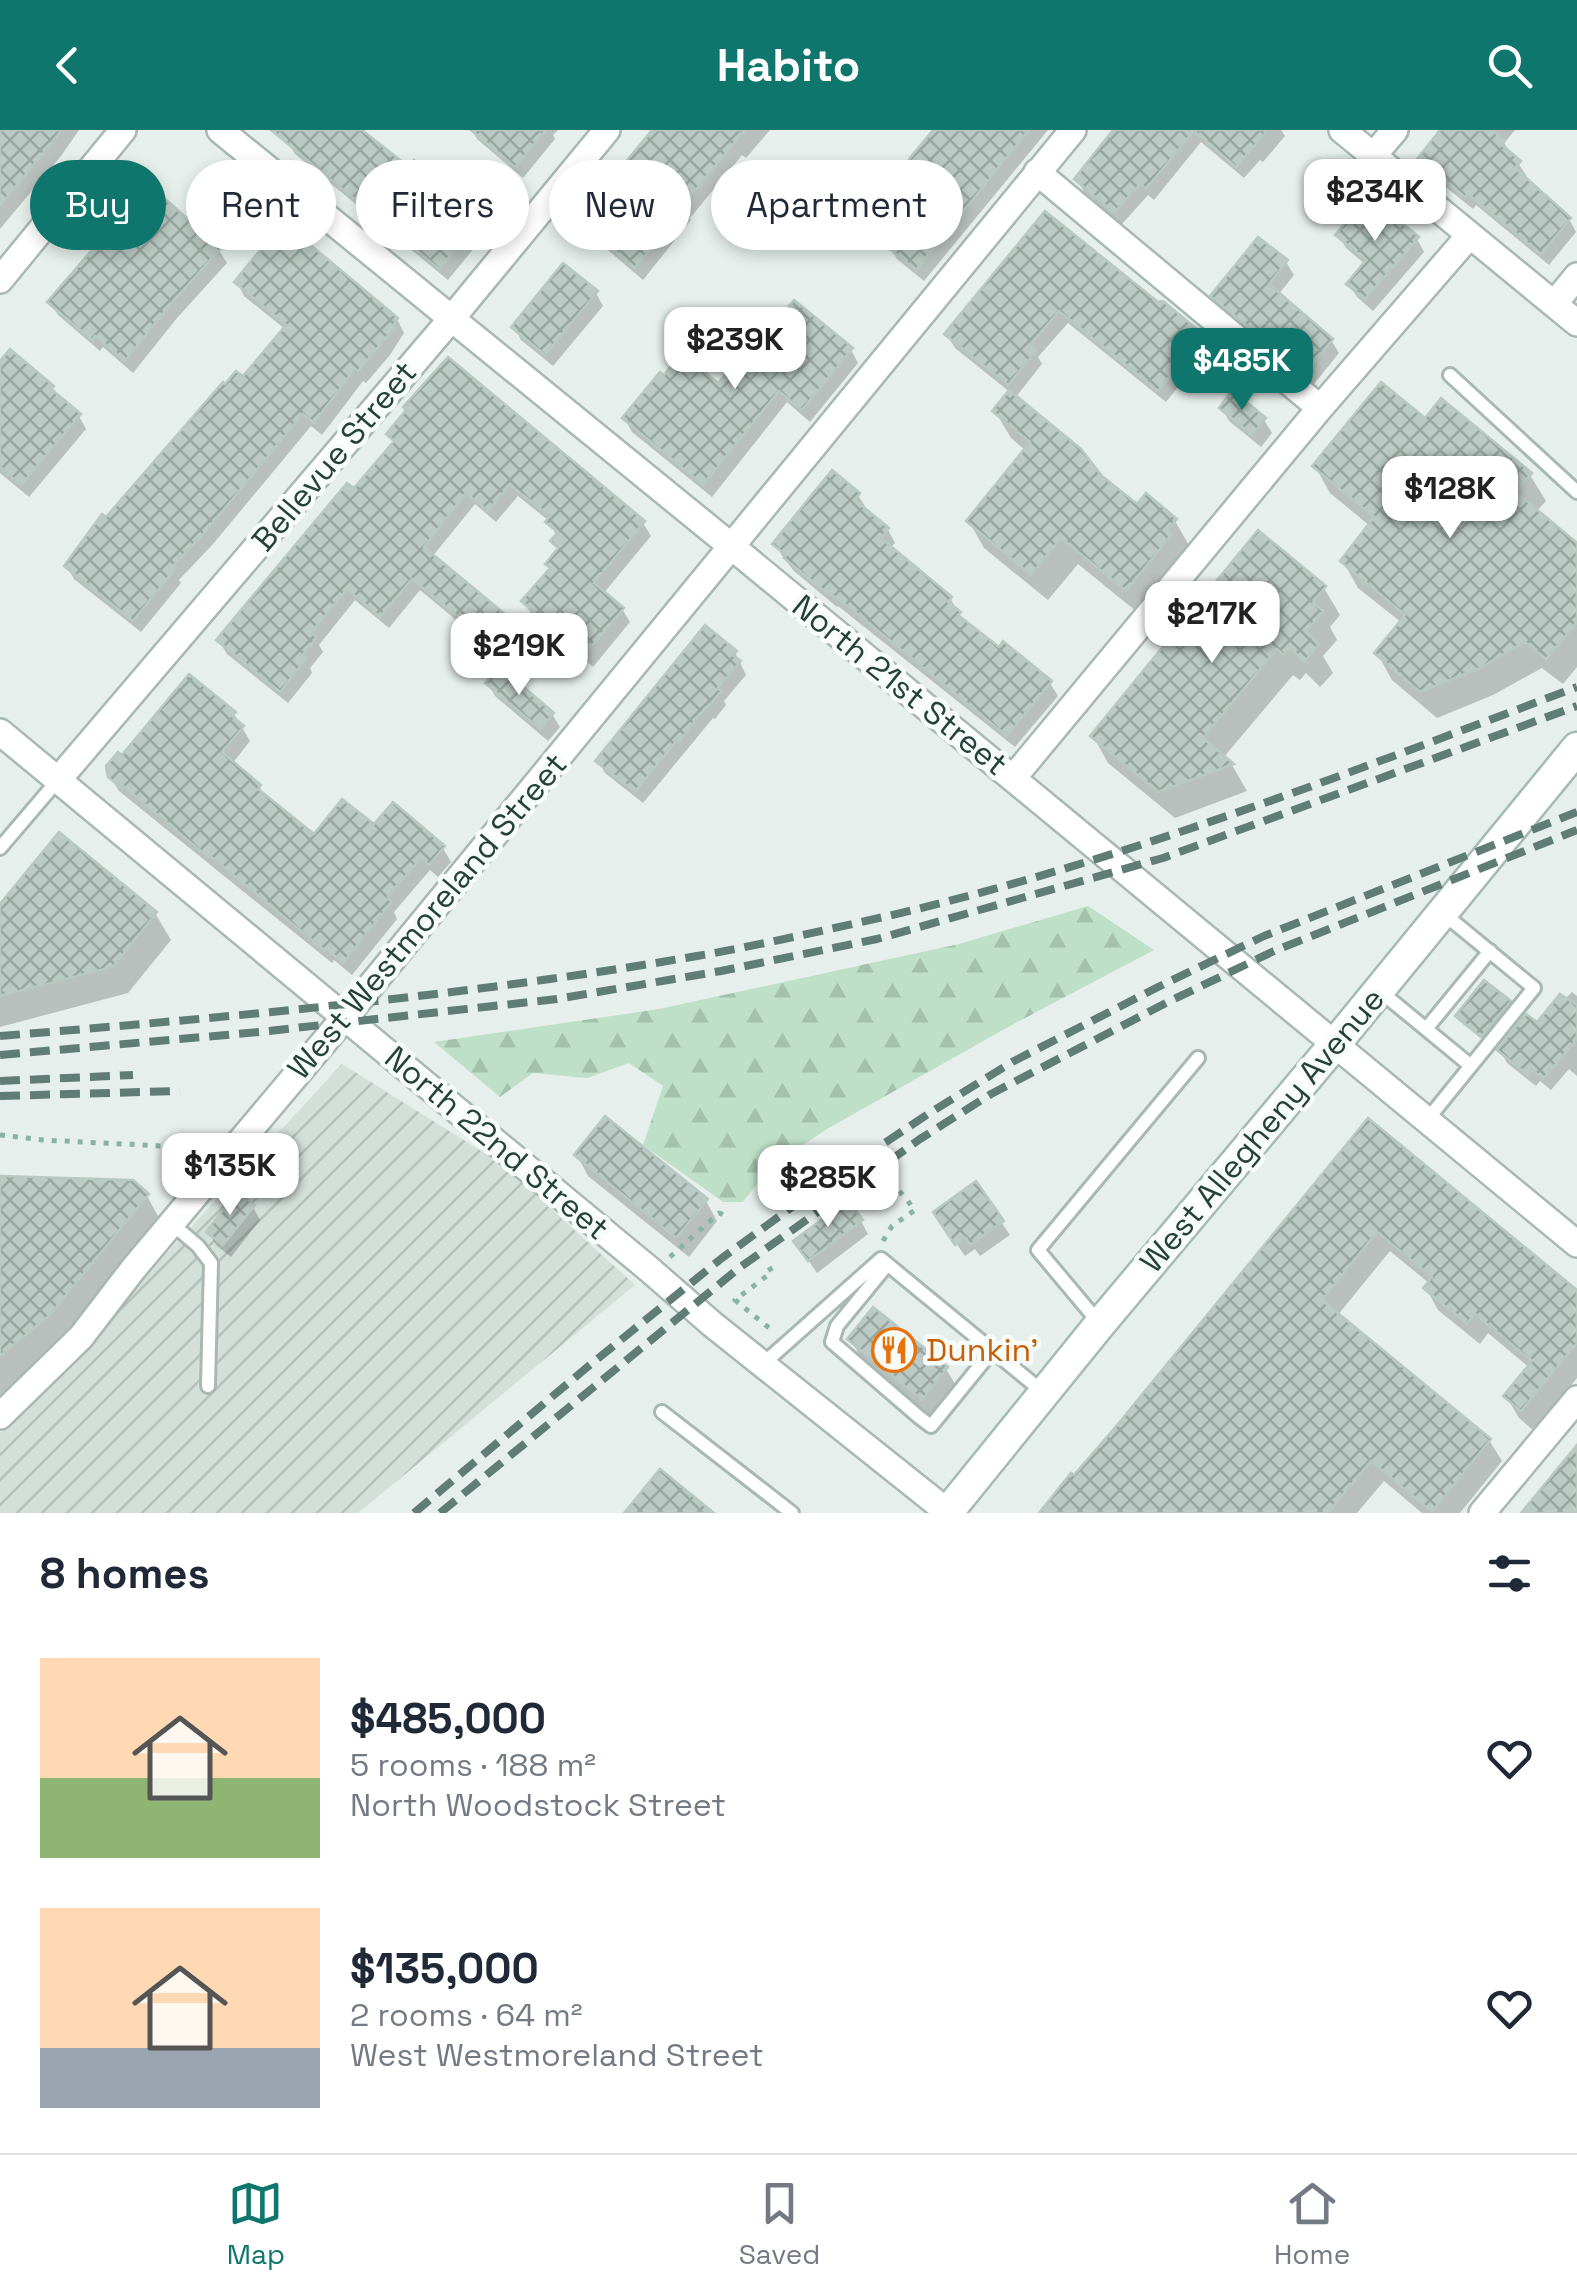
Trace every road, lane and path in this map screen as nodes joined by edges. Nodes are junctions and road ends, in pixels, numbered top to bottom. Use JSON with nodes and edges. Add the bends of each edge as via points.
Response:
{"nodes":[{"id":1,"x":123,"y":130,"type":"edge"},
{"id":2,"x":220,"y":130,"type":"edge"},
{"id":3,"x":607,"y":130,"type":"edge"},
{"id":4,"x":1073,"y":130,"type":"edge"},
{"id":5,"x":1342,"y":130,"type":"edge"},
{"id":6,"x":1394,"y":130,"type":"edge"},
{"id":7,"x":1373,"y":156,"type":"junction"},
{"id":8,"x":1038,"y":172,"type":"junction"},
{"id":9,"x":1469,"y":236,"type":"junction"},
{"id":10,"x":1577,"y":276,"type":"edge"},
{"id":11,"x":0,"y":280,"type":"edge"},
{"id":12,"x":1554,"y":304,"type":"junction"},
{"id":13,"x":452,"y":318,"type":"junction"},
{"id":14,"x":1577,"y":323,"type":"edge"},
{"id":15,"x":1450,"y":375,"type":"dead end"},
{"id":16,"x":1320,"y":408,"type":"junction"},
{"id":17,"x":1577,"y":492,"type":"edge"},
{"id":18,"x":731,"y":546,"type":"junction"},
{"id":19,"x":0,"y":732,"type":"edge"},
{"id":20,"x":1577,"y":748,"type":"edge"},
{"id":21,"x":1013,"y":778,"type":"junction"},
{"id":22,"x":58,"y":780,"type":"junction"},
{"id":23,"x":0,"y":848,"type":"edge"},
{"id":24,"x":1442,"y":912,"type":"junction"},
{"id":25,"x":1490,"y":952,"type":"junction"},
{"id":26,"x":1379,"y":990,"type":"junction"},
{"id":27,"x":346,"y":1017,"type":"junction"},
{"id":28,"x":1426,"y":1029,"type":"junction"},
{"id":29,"x":1335,"y":1044,"type":"junction"},
{"id":30,"x":1198,"y":1058,"type":"dead end"},
{"id":31,"x":1471,"y":1066,"type":"junction"},
{"id":32,"x":1427,"y":1120,"type":"junction"},
{"id":33,"x":0,"y":1135,"type":"edge"},
{"id":34,"x":229,"y":1154,"type":"junction"},
{"id":35,"x":892,"y":1182,"type":"dead end"},
{"id":36,"x":727,"y":1216,"type":"dead end"},
{"id":37,"x":171,"y":1223,"type":"junction"},
{"id":38,"x":892,"y":1226,"type":"dead end"},
{"id":39,"x":1577,"y":1244,"type":"edge"},
{"id":40,"x":682,"y":1245,"type":"dead end"},
{"id":41,"x":888,"y":1265,"type":"junction"},
{"id":42,"x":769,"y":1267,"type":"dead end"},
{"id":43,"x":1100,"y":1324,"type":"junction"},
{"id":44,"x":788,"y":1343,"type":"junction"},
{"id":45,"x":992,"y":1351,"type":"junction"},
{"id":46,"x":763,"y":1364,"type":"junction"},
{"id":47,"x":208,"y":1386,"type":"dead end"},
{"id":48,"x":1046,"y":1394,"type":"junction"},
{"id":49,"x":1577,"y":1399,"type":"edge"},
{"id":50,"x":662,"y":1412,"type":"dead end"},
{"id":51,"x":0,"y":1416,"type":"edge"},
{"id":52,"x":792,"y":1513,"type":"edge"},
{"id":53,"x":948,"y":1513,"type":"edge"},
{"id":54,"x":1482,"y":1513,"type":"edge"}],
"edges":[{"from":1,"to":11,"type":"street"},
{"from":2,"to":13,"type":"street","name":"North 21st Street"},
{"from":3,"to":13,"type":"street","name":"Bellevue Street"},
{"from":4,"to":8,"type":"street","name":"West Westmoreland Street"},
{"from":5,"to":7,"type":"street"},
{"from":6,"to":7,"type":"street"},
{"from":7,"to":9,"type":"street"},
{"from":8,"to":16,"type":"street"},
{"from":8,"to":18,"type":"street","name":"West Westmoreland Street"},
{"from":9,"to":12,"type":"street"},
{"from":9,"to":16,"type":"street"},
{"from":10,"to":12,"type":"street"},
{"from":12,"to":14,"type":"street"},
{"from":13,"to":18,"type":"street","name":"North 21st Street"},
{"from":13,"to":22,"type":"street","name":"Bellevue Street"},
{"from":15,"to":17,"type":"lane"},
{"from":16,"to":21,"type":"street"},
{"from":18,"to":21,"type":"street","name":"North 21st Street"},
{"from":18,"to":27,"type":"street","name":"West Westmoreland Street"},
{"from":19,"to":22,"type":"street","name":"North 22nd Street"},
{"from":20,"to":24,"type":"main road","name":"West Allegheny Avenue"},
{"from":21,"to":29,"type":"street","name":"North 21st Street"},
{"from":22,"to":23,"type":"lane"},
{"from":22,"to":27,"type":"street","name":"North 22nd Street"},
{"from":24,"to":25,"type":"lane"},
{"from":24,"to":26,"type":"main road","name":"West Allegheny Avenue"},
{"from":25,"to":28,"type":"lane"},
{"from":25,"to":31,"type":"lane","via":[[1534,988]]},
{"from":26,"to":28,"type":"lane"},
{"from":26,"to":29,"type":"main road","name":"West Allegheny Avenue"},
{"from":27,"to":34,"type":"street","name":"West Westmoreland Street"},
{"from":27,"to":46,"type":"street","name":"North 22nd Street"},
{"from":28,"to":31,"type":"lane"},
{"from":29,"to":32,"type":"street","name":"North 21st Street"},
{"from":29,"to":43,"type":"main road","name":"West Allegheny Avenue"},
{"from":30,"to":43,"type":"lane","via":[[1038,1250]]},
{"from":31,"to":32,"type":"lane"},
{"from":32,"to":39,"type":"street","name":"North 21st Street"},
{"from":33,"to":34,"type":"path"},
{"from":34,"to":37,"type":"street","name":"West Westmoreland Street"},
{"from":35,"to":38,"type":"path","via":[[915,1210]]},
{"from":36,"to":40,"type":"path","via":[[719,1213]]},
{"from":37,"to":47,"type":"lane","via":[[211,1263]]},
{"from":37,"to":51,"type":"street","name":"West Westmoreland Street","via":[[81,1337]]},
{"from":41,"to":44,"type":"lane","via":[[880,1259]]},
{"from":41,"to":45,"type":"lane"},
{"from":41,"to":45,"type":"lane","via":[[837,1326],[832,1342],[919,1417],[931,1426]]},
{"from":42,"to":44,"type":"path","via":[[772,1272],[735,1300]]},
{"from":43,"to":48,"type":"main road","name":"West Allegheny Avenue"},
{"from":44,"to":46,"type":"lane"},
{"from":45,"to":48,"type":"lane"},
{"from":46,"to":53,"type":"street","name":"North 22nd Street"},
{"from":48,"to":53,"type":"main road","name":"West Allegheny Avenue"},
{"from":49,"to":54,"type":"street"},
{"from":50,"to":52,"type":"lane"}]}
